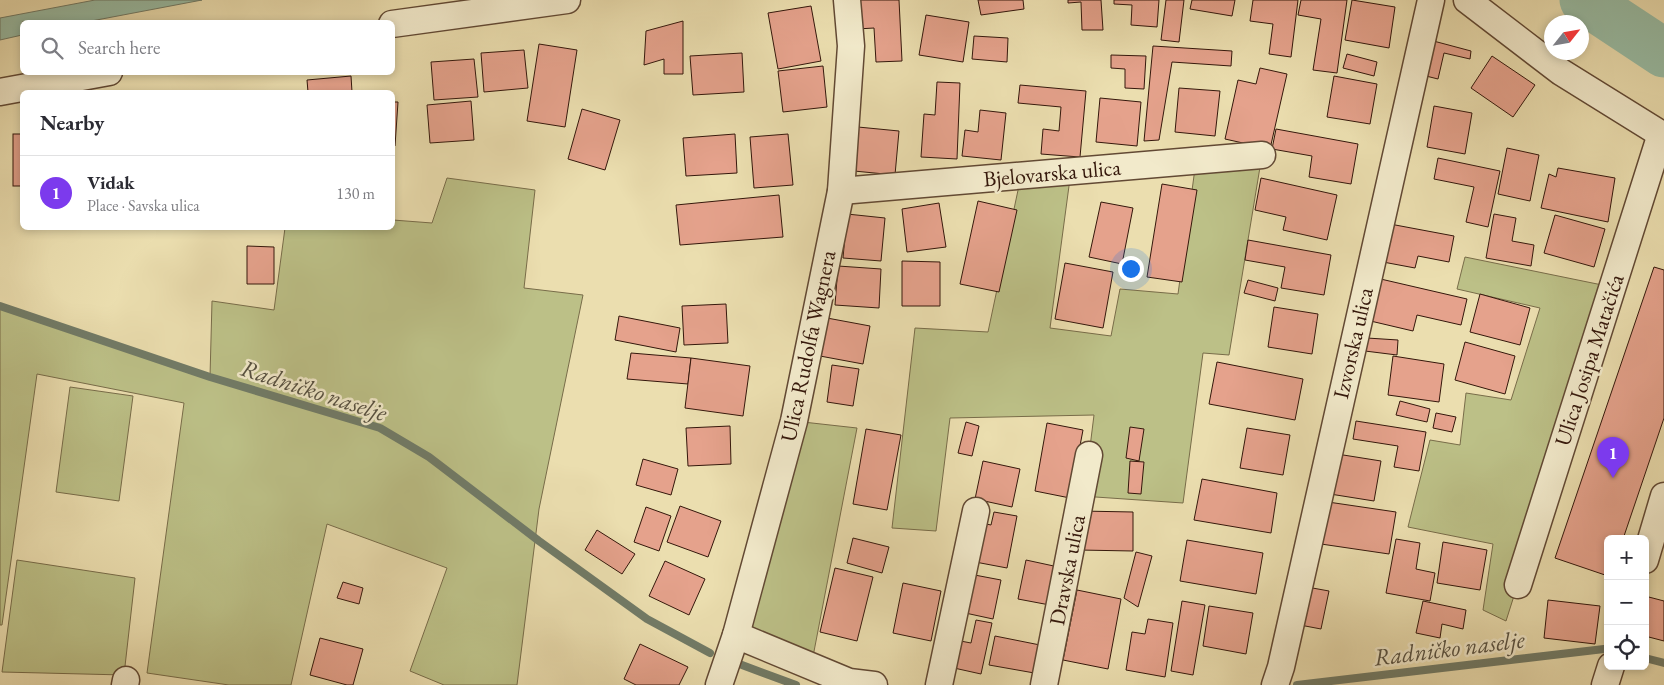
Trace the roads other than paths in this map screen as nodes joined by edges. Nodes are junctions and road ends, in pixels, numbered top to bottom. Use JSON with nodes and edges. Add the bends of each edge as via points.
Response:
{"nodes":[{"id":1,"x":567,"y":0,"type":"edge"},
{"id":2,"x":847,"y":0,"type":"edge"},
{"id":3,"x":1430,"y":0,"type":"edge"},
{"id":4,"x":1467,"y":0,"type":"edge"},
{"id":5,"x":395,"y":24,"type":"edge"},
{"id":6,"x":93,"y":75,"type":"edge"},
{"id":7,"x":0,"y":92,"type":"edge"},
{"id":8,"x":1662,"y":135,"type":"edge"},
{"id":9,"x":1262,"y":155,"type":"dead end"},
{"id":10,"x":842,"y":192,"type":"junction"},
{"id":11,"x":1090,"y":455,"type":"dead end"},
{"id":12,"x":1664,"y":496,"type":"edge"},
{"id":13,"x":976,"y":511,"type":"dead end"},
{"id":14,"x":1649,"y":547,"type":"edge"},
{"id":15,"x":1518,"y":585,"type":"dead end"},
{"id":16,"x":736,"y":635,"type":"junction"},
{"id":17,"x":1610,"y":670,"type":"edge"},
{"id":18,"x":857,"y":684,"type":"edge"},
{"id":19,"x":719,"y":685,"type":"edge"},
{"id":20,"x":939,"y":685,"type":"edge"},
{"id":21,"x":1044,"y":685,"type":"edge"},
{"id":22,"x":1275,"y":685,"type":"edge"},
{"id":23,"x":1605,"y":685,"type":"edge"}],
"edges":[{"from":1,"to":5,"type":"street"},
{"from":2,"to":10,"type":"street","name":"Ulica Rudolfa Wagnera","via":[[851,46]]},
{"from":3,"to":22,"type":"street","name":"Izvorska ulica"},
{"from":4,"to":8,"type":"street","via":[[1561,72]]},
{"from":6,"to":7,"type":"street"},
{"from":8,"to":15,"type":"street","name":"Ulica Josipa Matačića"},
{"from":9,"to":10,"type":"street","name":"Bjelovarska ulica"},
{"from":10,"to":16,"type":"street","name":"Ulica Rudolfa Wagnera","via":[[794,421]]},
{"from":11,"to":21,"type":"street","name":"Dravska ulica"},
{"from":12,"to":14,"type":"street"},
{"from":13,"to":20,"type":"street"},
{"from":16,"to":18,"type":"street"},
{"from":16,"to":19,"type":"street","name":"Ulica Rudolfa Wagnera"},
{"from":17,"to":23,"type":"street"}]}
